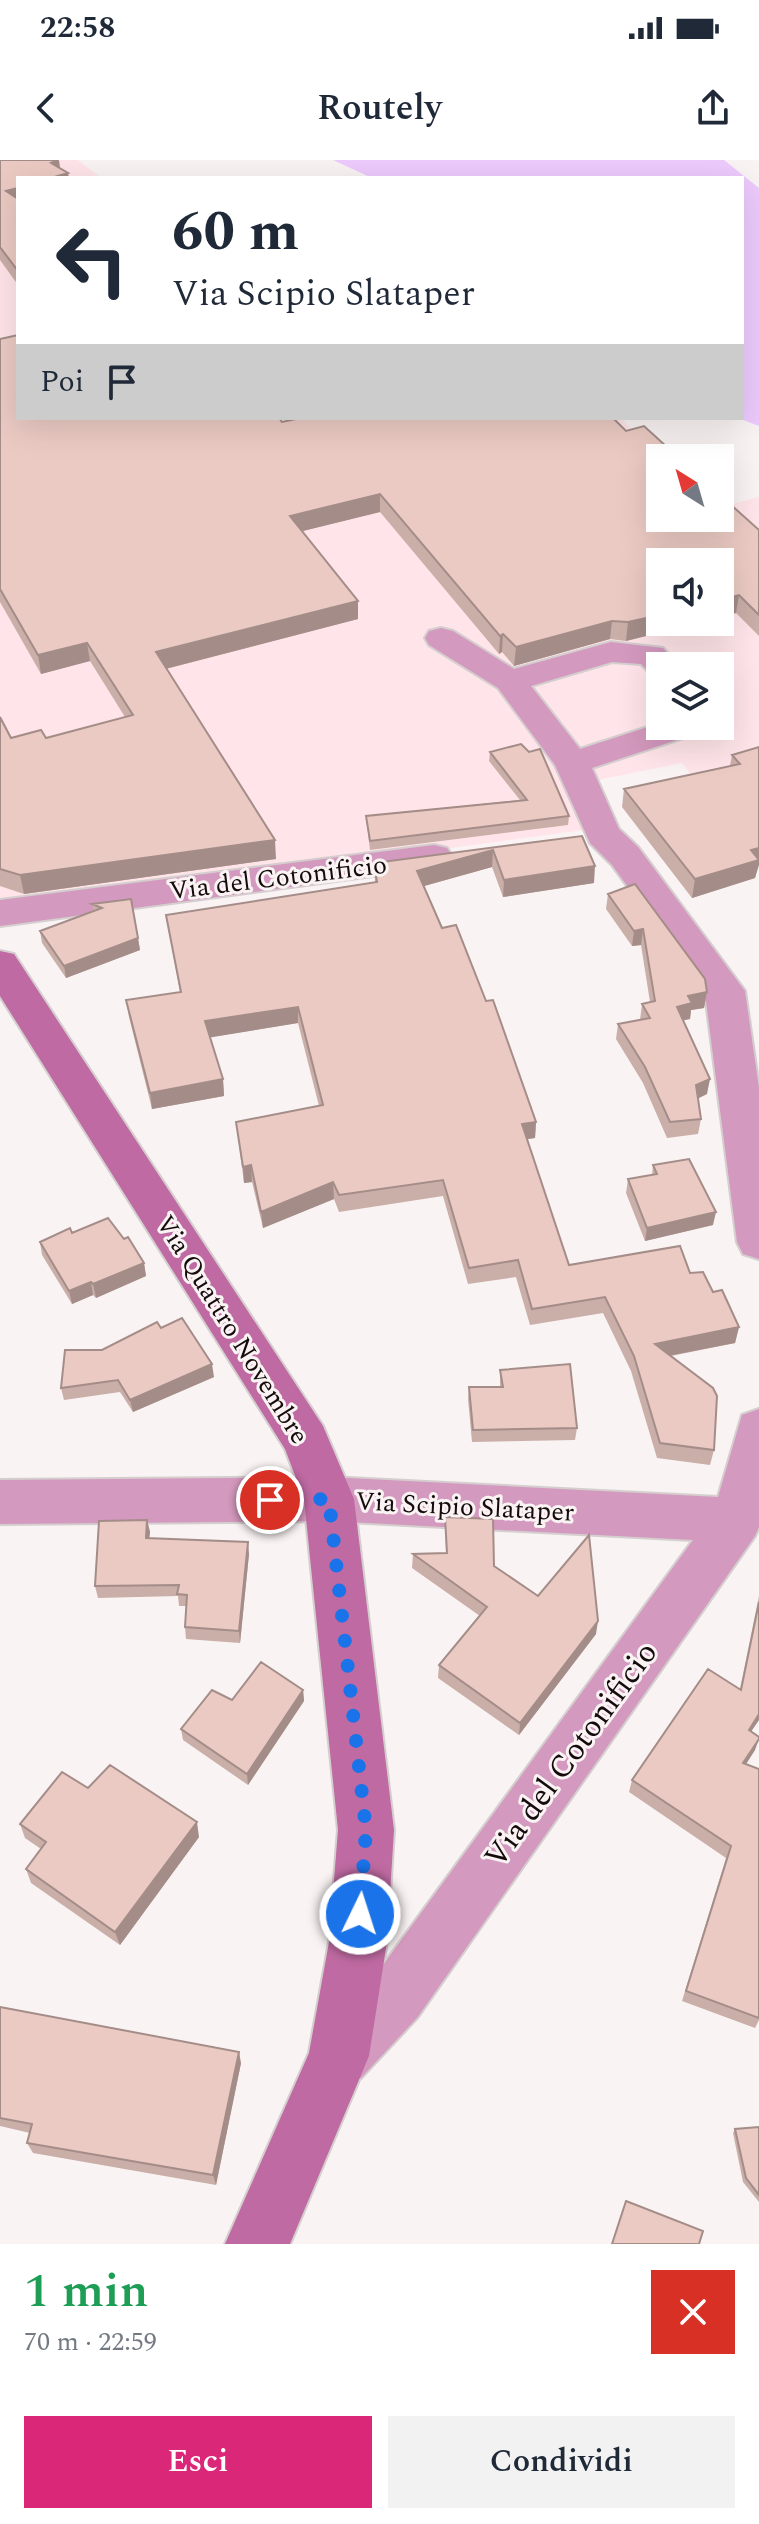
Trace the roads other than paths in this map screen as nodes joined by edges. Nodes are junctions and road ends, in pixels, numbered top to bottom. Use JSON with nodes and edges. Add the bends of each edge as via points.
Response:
{"nodes":[{"id":1,"x":441,"y":638,"type":"dead end"},
{"id":2,"x":646,"y":655,"type":"edge"},
{"id":3,"x":510,"y":681,"type":"junction"},
{"id":4,"x":646,"y":739,"type":"edge"},
{"id":5,"x":572,"y":763,"type":"junction"},
{"id":6,"x":461,"y":853,"type":"edge"},
{"id":7,"x":0,"y":913,"type":"edge"},
{"id":8,"x":0,"y":964,"type":"edge"},
{"id":9,"x":759,"y":1242,"type":"edge"},
{"id":10,"x":759,"y":1429,"type":"edge"},
{"id":11,"x":329,"y":1499,"type":"junction"},
{"id":12,"x":0,"y":1502,"type":"edge"},
{"id":13,"x":737,"y":1520,"type":"junction"},
{"id":14,"x":339,"y":2056,"type":"junction"},
{"id":15,"x":257,"y":2244,"type":"edge"}],
"edges":[{"from":1,"to":3,"type":"street"},
{"from":2,"to":3,"type":"street","via":[[611,652]]},
{"from":3,"to":5,"type":"street"},
{"from":4,"to":5,"type":"street"},
{"from":5,"to":9,"type":"street","via":[[588,837],[625,856],[725,991]]},
{"from":6,"to":7,"type":"street","name":"Via del Cotonificio"},
{"from":8,"to":11,"type":"main road","name":"Via Quattro Novembre","via":[[306,1441]]},
{"from":10,"to":13,"type":"street","name":"Via del Cotonificio"},
{"from":11,"to":12,"type":"street","name":"Via Scipio Slataper"},
{"from":11,"to":13,"type":"street","name":"Via Scipio Slataper"},
{"from":11,"to":14,"type":"main road","name":"Via Quattro Novembre","via":[[366,1830],[358,1942]]},
{"from":13,"to":14,"type":"street","name":"Via del Cotonificio","via":[[396,1997]]},
{"from":14,"to":15,"type":"main road","name":"Via Quattro Novembre"}]}
